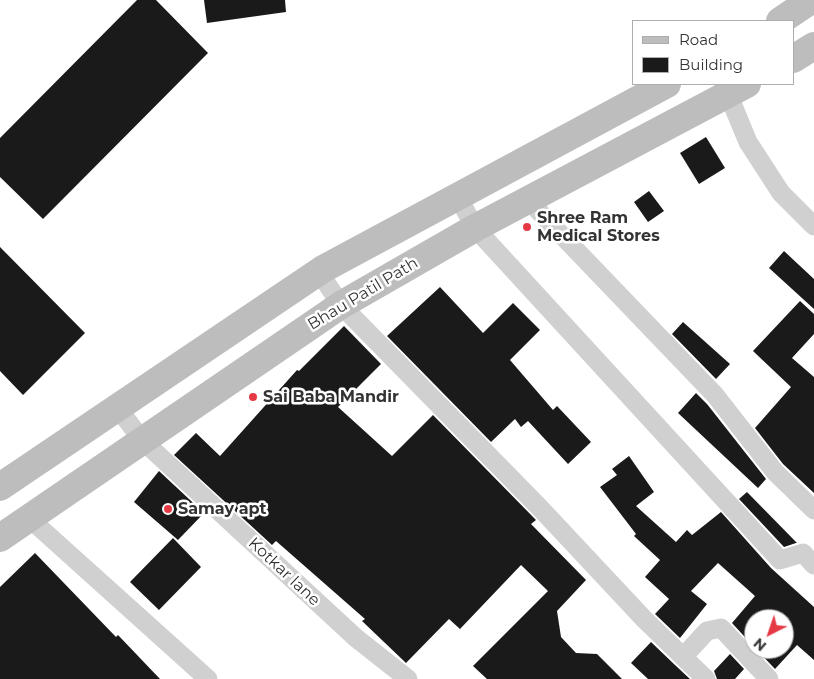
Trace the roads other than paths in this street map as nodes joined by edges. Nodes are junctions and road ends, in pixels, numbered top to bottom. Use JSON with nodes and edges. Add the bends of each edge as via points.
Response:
{"nodes":[{"id":1,"x":811,"y":0,"type":"edge"},
{"id":2,"x":781,"y":20,"type":"edge"},
{"id":3,"x":814,"y":46,"type":"edge"},
{"id":4,"x":794,"y":59,"type":"edge"},
{"id":5,"x":665,"y":85,"type":"edge"},
{"id":6,"x":733,"y":87,"type":"edge"},
{"id":7,"x":559,"y":142,"type":"junction"},
{"id":8,"x":576,"y":174,"type":"junction"},
{"id":9,"x":458,"y":197,"type":"junction"},
{"id":10,"x":528,"y":200,"type":"junction"},
{"id":11,"x":814,"y":226,"type":"edge"},
{"id":12,"x":475,"y":228,"type":"junction"},
{"id":13,"x":320,"y":272,"type":"junction"},
{"id":14,"x":341,"y":305,"type":"junction"},
{"id":15,"x":118,"y":407,"type":"junction"},
{"id":16,"x":142,"y":440,"type":"junction"},
{"id":17,"x":0,"y":488,"type":"edge"},
{"id":18,"x":814,"y":510,"type":"edge"},
{"id":19,"x":29,"y":518,"type":"junction"},
{"id":20,"x":0,"y":538,"type":"edge"},
{"id":21,"x":814,"y":565,"type":"edge"},
{"id":22,"x":683,"y":657,"type":"junction"},
{"id":23,"x":208,"y":679,"type":"edge"},
{"id":24,"x":408,"y":679,"type":"edge"},
{"id":25,"x":706,"y":679,"type":"edge"},
{"id":26,"x":769,"y":679,"type":"edge"}],
"edges":[{"from":1,"to":2,"type":"main road"},
{"from":3,"to":4,"type":"main road"},
{"from":5,"to":7,"type":"main road"},
{"from":6,"to":8,"type":"main road","name":"Bhau Patil Path"},
{"from":6,"to":11,"type":"street","via":[[753,150],[781,193]]},
{"from":7,"to":8,"type":"main road"},
{"from":7,"to":9,"type":"main road"},
{"from":8,"to":10,"type":"main road","name":"Bhau Patil Path"},
{"from":9,"to":12,"type":"street"},
{"from":9,"to":13,"type":"main road"},
{"from":10,"to":12,"type":"main road","name":"Bhau Patil Path"},
{"from":10,"to":18,"type":"street","via":[[715,395],[775,472]]},
{"from":12,"to":14,"type":"main road","name":"Bhau Patil Path"},
{"from":12,"to":21,"type":"street","via":[[780,560],[803,553]]},
{"from":13,"to":14,"type":"street"},
{"from":13,"to":15,"type":"main road"},
{"from":14,"to":16,"type":"main road","name":"Bhau Patil Path"},
{"from":14,"to":22,"type":"street"},
{"from":15,"to":16,"type":"street","name":"Kotkar lane"},
{"from":15,"to":17,"type":"main road"},
{"from":16,"to":19,"type":"main road","name":"Bhau Patil Path"},
{"from":16,"to":24,"type":"street","name":"Kotkar lane","via":[[356,638]]},
{"from":19,"to":20,"type":"main road","name":"Bhau Patil Path"},
{"from":19,"to":23,"type":"street"},
{"from":22,"to":25,"type":"street"},
{"from":22,"to":26,"type":"street","via":[[707,631],[721,628]]}]}
